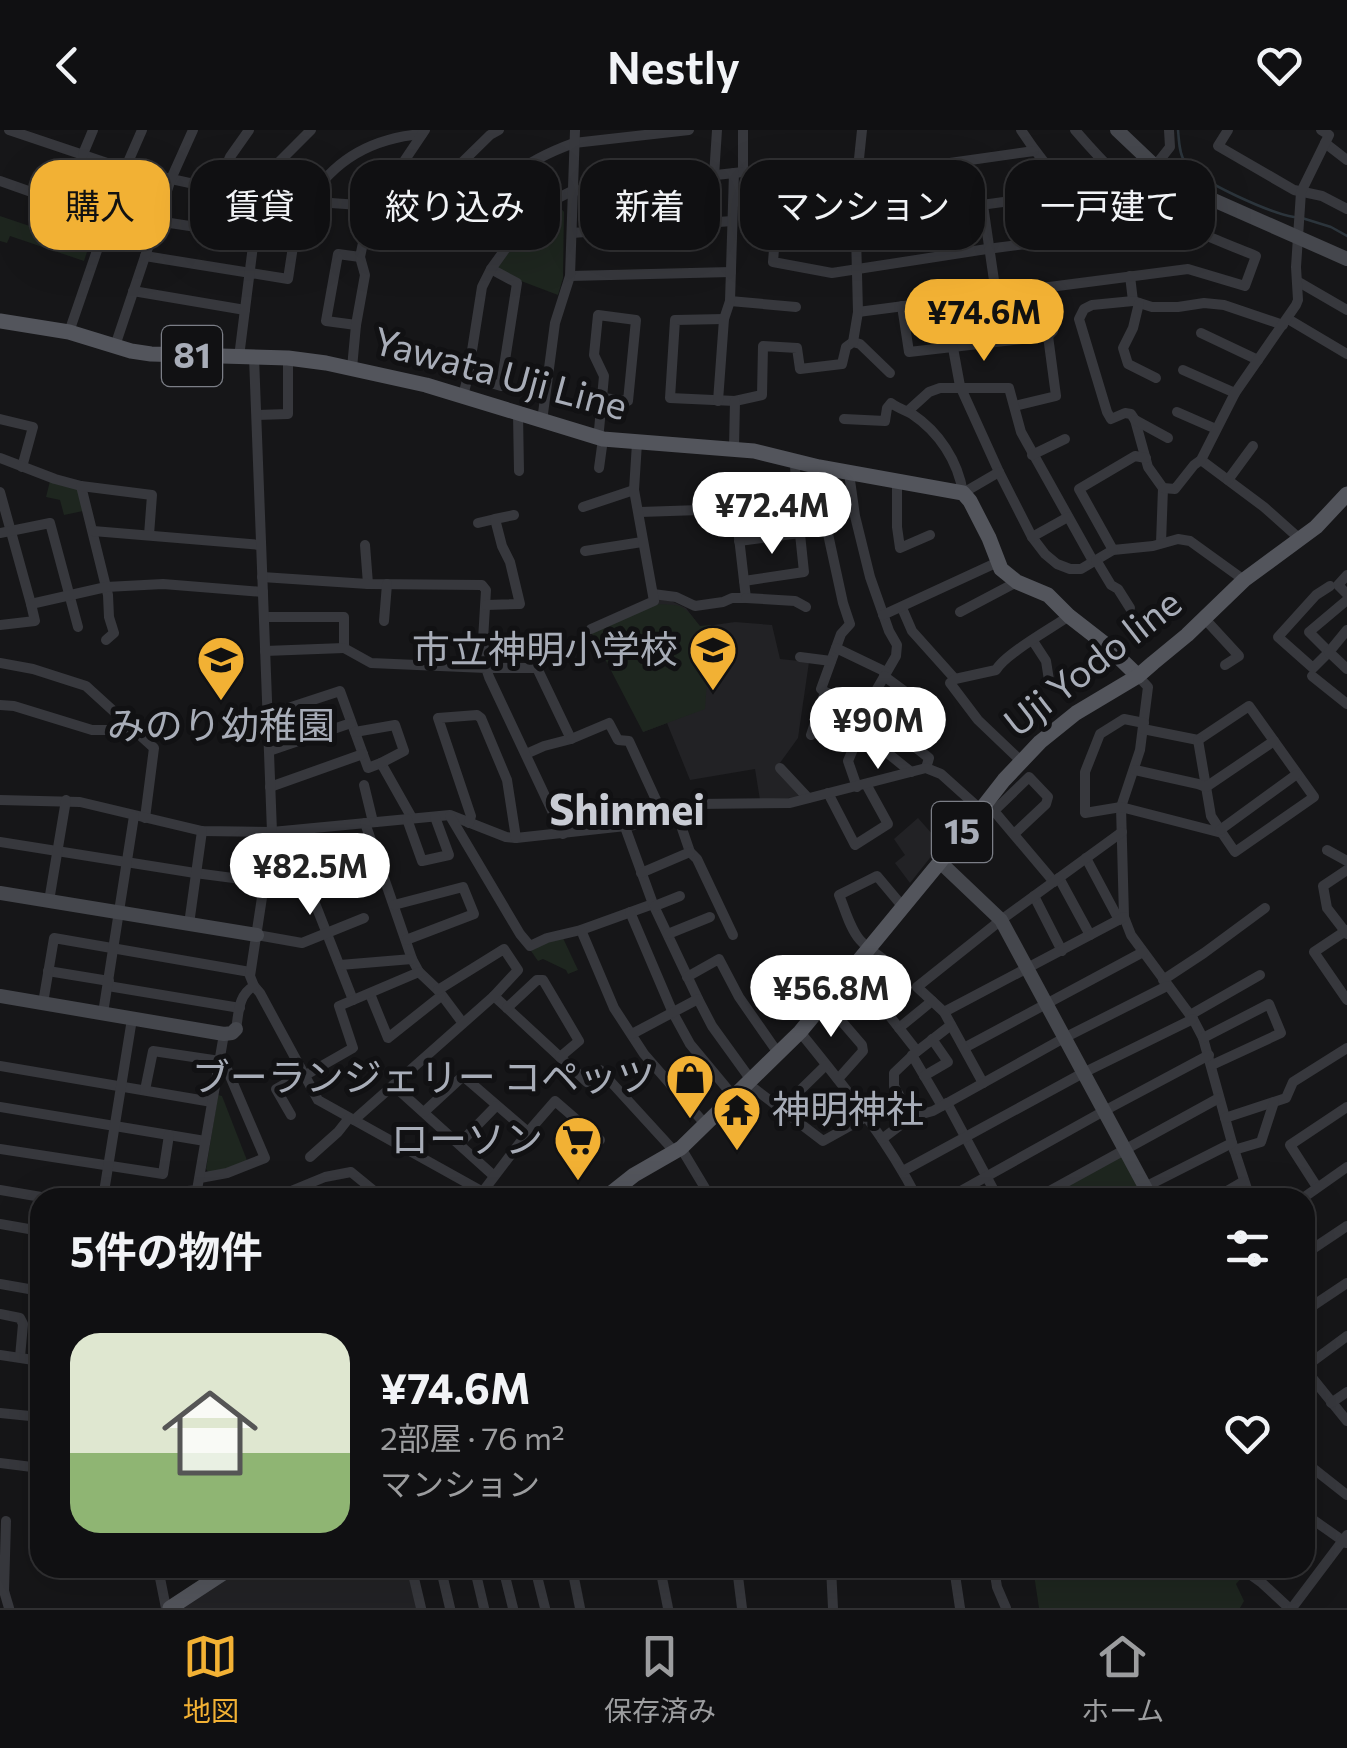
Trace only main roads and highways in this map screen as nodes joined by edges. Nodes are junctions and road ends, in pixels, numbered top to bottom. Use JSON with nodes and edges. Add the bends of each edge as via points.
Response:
{"nodes":[{"id":1,"x":0,"y":321,"type":"edge"},
{"id":2,"x":1347,"y":494,"type":"edge"},
{"id":3,"x":1138,"y":676,"type":"junction"},
{"id":4,"x":617,"y":1188,"type":"edge"},
{"id":5,"x":215,"y":1578,"type":"edge"},
{"id":6,"x":168,"y":1608,"type":"edge"}],
"edges":[{"from":1,"to":3,"type":"main road","name":"Yawata Uji Line","number":"81","via":[[152,354],[288,358],[352,368],[599,438],[754,451],[963,493],[1001,569],[1048,595]]},
{"from":2,"to":3,"type":"main road","name":"Uji Yodo line","number":"15"},
{"from":3,"to":4,"type":"main road","name":"Uji Yodo line","number":"15","via":[[1060,725],[1021,761],[800,1032],[678,1150]]},
{"from":5,"to":6,"type":"main road"}]}
